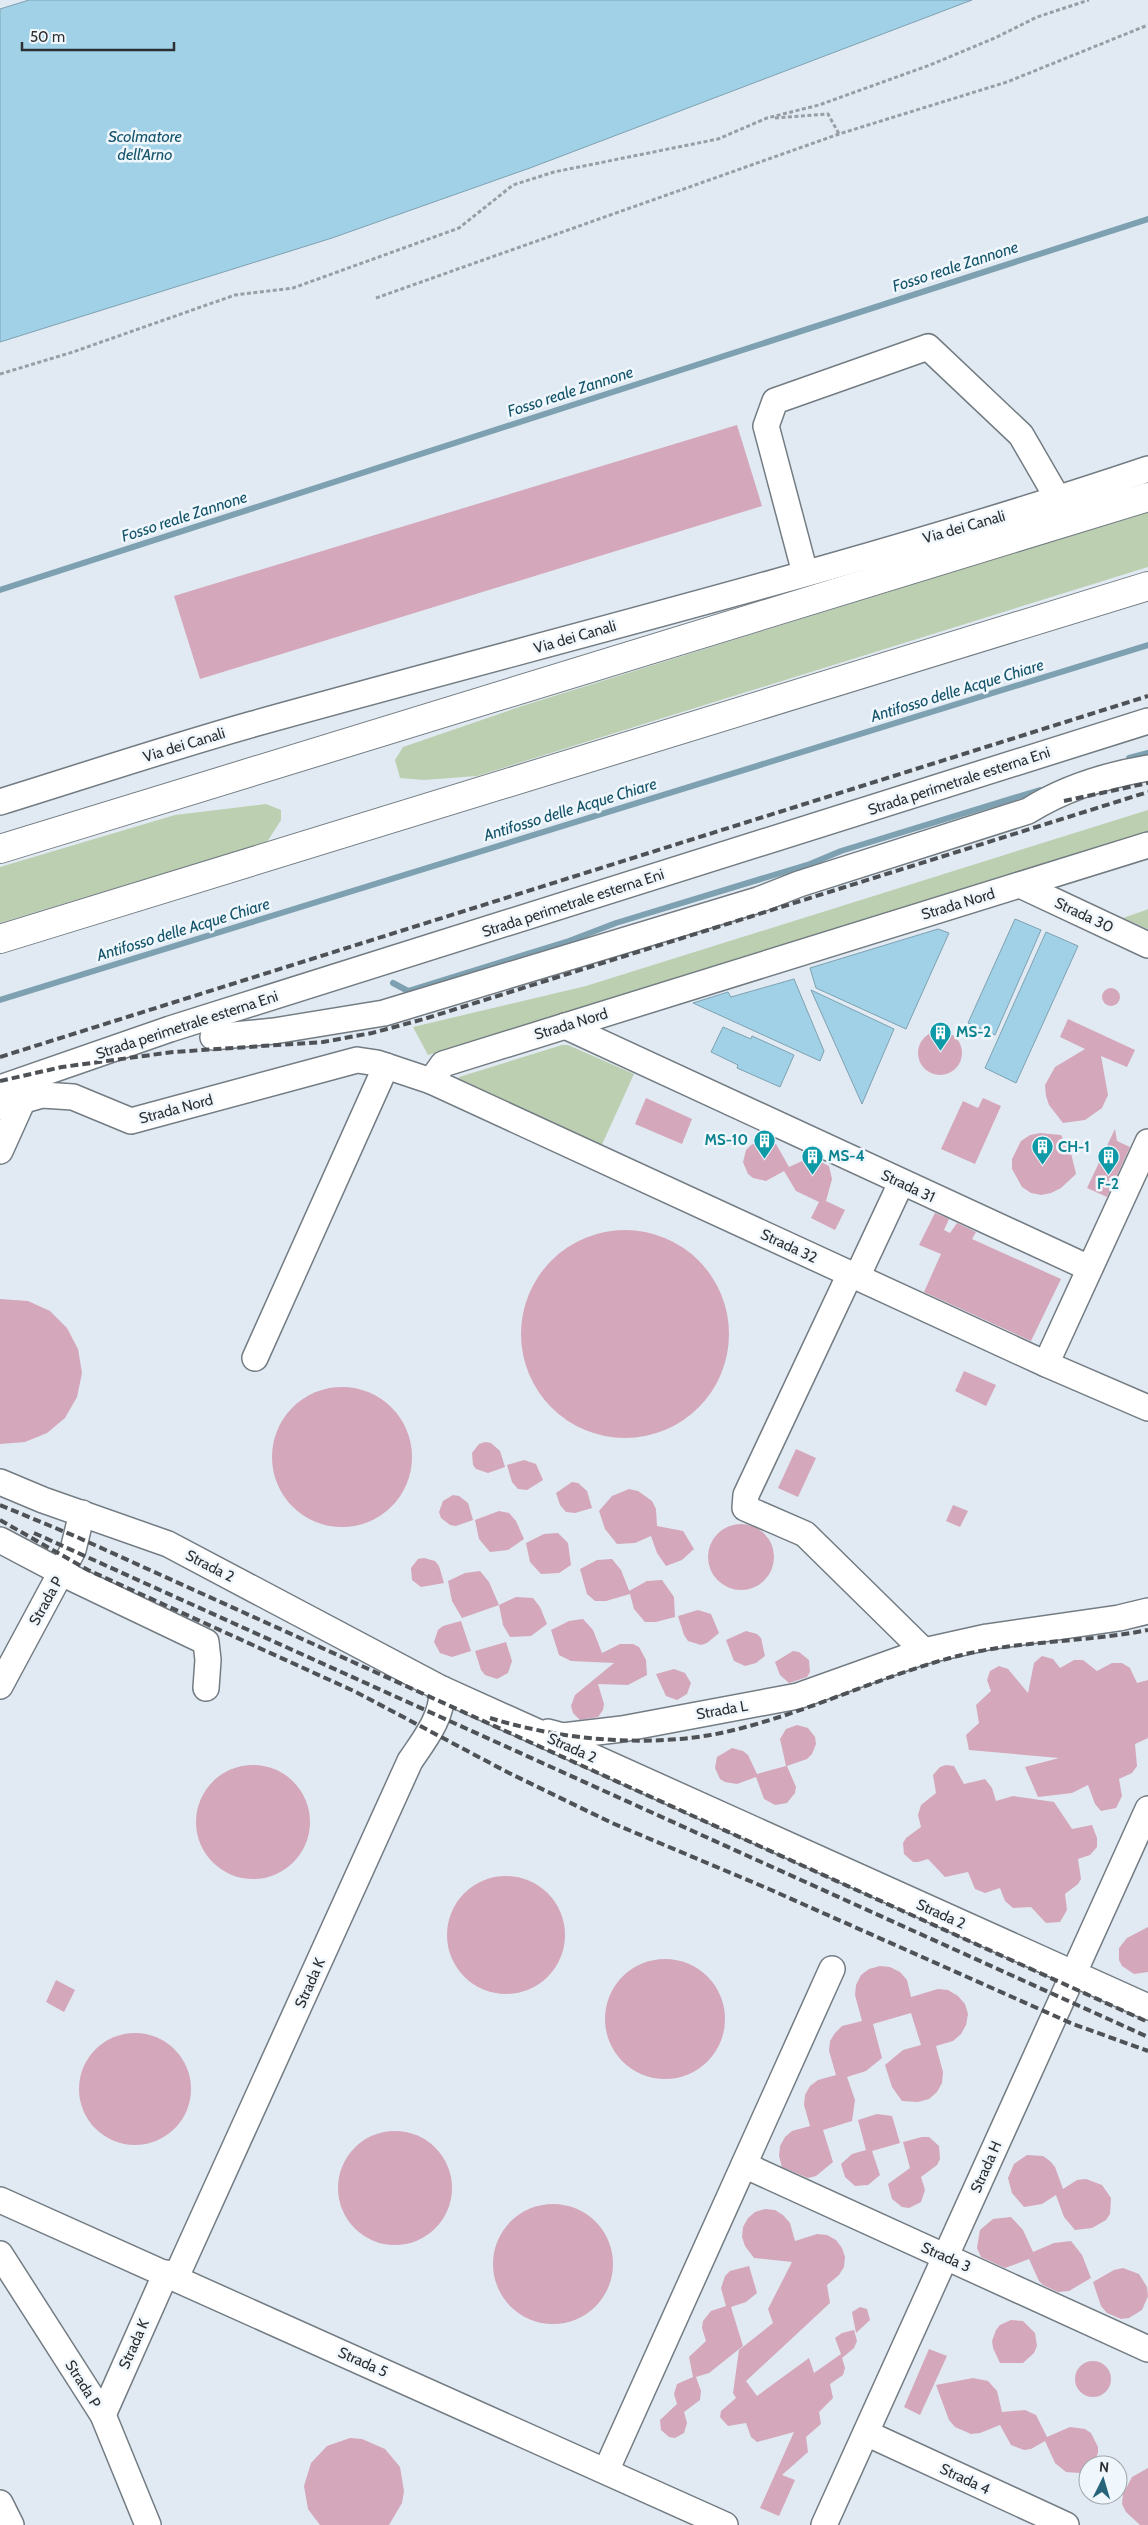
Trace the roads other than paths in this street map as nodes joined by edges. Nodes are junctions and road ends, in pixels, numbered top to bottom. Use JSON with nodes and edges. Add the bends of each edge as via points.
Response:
{"nodes":[{"id":1,"x":1148,"y":469,"type":"edge"},
{"id":2,"x":1148,"y":497,"type":"edge"},
{"id":3,"x":1058,"y":499,"type":"junction"},
{"id":4,"x":805,"y":574,"type":"junction"},
{"id":5,"x":1148,"y":586,"type":"edge"},
{"id":6,"x":1148,"y":721,"type":"edge"},
{"id":7,"x":1148,"y":768,"type":"edge"},
{"id":8,"x":0,"y":802,"type":"edge"},
{"id":9,"x":1148,"y":845,"type":"edge"},
{"id":10,"x":0,"y":849,"type":"edge"},
{"id":11,"x":1020,"y":885,"type":"junction"},
{"id":12,"x":0,"y":939,"type":"edge"},
{"id":13,"x":1148,"y":945,"type":"edge"},
{"id":14,"x":565,"y":1026,"type":"junction"},
{"id":15,"x":213,"y":1037,"type":"dead end"},
{"id":16,"x":386,"y":1066,"type":"junction"},
{"id":17,"x":431,"y":1081,"type":"junction"},
{"id":18,"x":0,"y":1088,"type":"edge"},
{"id":19,"x":12,"y":1104,"type":"edge"},
{"id":20,"x":1148,"y":1142,"type":"edge"},
{"id":21,"x":0,"y":1151,"type":"edge"},
{"id":22,"x":901,"y":1183,"type":"junction"},
{"id":23,"x":1090,"y":1268,"type":"junction"},
{"id":24,"x":853,"y":1276,"type":"junction"},
{"id":25,"x":255,"y":1358,"type":"dead end"},
{"id":26,"x":1046,"y":1364,"type":"junction"},
{"id":27,"x":1148,"y":1408,"type":"edge"},
{"id":28,"x":0,"y":1482,"type":"edge"},
{"id":29,"x":82,"y":1513,"type":"junction"},
{"id":30,"x":0,"y":1540,"type":"edge"},
{"id":31,"x":62,"y":1573,"type":"junction"},
{"id":32,"x":1148,"y":1611,"type":"edge"},
{"id":33,"x":924,"y":1651,"type":"junction"},
{"id":34,"x":0,"y":1686,"type":"edge"},
{"id":35,"x":206,"y":1688,"type":"dead end"},
{"id":36,"x":442,"y":1689,"type":"junction"},
{"id":37,"x":514,"y":1723,"type":"junction"},
{"id":38,"x":1148,"y":1809,"type":"edge"},
{"id":39,"x":832,"y":1969,"type":"dead end"},
{"id":40,"x":1073,"y":1974,"type":"junction"},
{"id":41,"x":1148,"y":2007,"type":"edge"},
{"id":42,"x":744,"y":2166,"type":"junction"},
{"id":43,"x":0,"y":2200,"type":"edge"},
{"id":44,"x":0,"y":2254,"type":"edge"},
{"id":45,"x":945,"y":2257,"type":"junction"},
{"id":46,"x":171,"y":2275,"type":"junction"},
{"id":47,"x":1148,"y":2349,"type":"edge"},
{"id":48,"x":103,"y":2415,"type":"junction"},
{"id":49,"x":866,"y":2433,"type":"junction"},
{"id":50,"x":606,"y":2471,"type":"junction"},
{"id":51,"x":0,"y":2503,"type":"edge"},
{"id":52,"x":10,"y":2525,"type":"edge"},
{"id":53,"x":148,"y":2525,"type":"edge"},
{"id":54,"x":725,"y":2525,"type":"edge"},
{"id":55,"x":824,"y":2525,"type":"edge"},
{"id":56,"x":1066,"y":2525,"type":"edge"}],
"edges":[{"from":1,"to":3,"type":"street","name":"Via dei Canali"},
{"from":2,"to":10,"type":"highway"},
{"from":3,"to":4,"type":"street","name":"Via dei Canali"},
{"from":3,"to":4,"type":"street","via":[[1021,435],[928,347],[775,401],[766,426]]},
{"from":4,"to":8,"type":"street","name":"Via dei Canali","via":[[251,725]]},
{"from":5,"to":12,"type":"highway"},
{"from":6,"to":18,"type":"street","name":"Strada perimetrale esterna Eni","via":[[170,1029]]},
{"from":7,"to":15,"type":"street","via":[[1085,785],[1028,811],[758,900],[384,1013],[274,1031]]},
{"from":9,"to":11,"type":"street","name":"Strada Nord"},
{"from":11,"to":13,"type":"street","name":"Strada 30"},
{"from":11,"to":14,"type":"street","name":"Strada Nord"},
{"from":14,"to":17,"type":"street","name":"Strada Nord","via":[[443,1064]]},
{"from":14,"to":22,"type":"street","name":"Strada 31"},
{"from":16,"to":17,"type":"street","name":"Strada Nord"},
{"from":16,"to":19,"type":"street","name":"Strada Nord","via":[[357,1060],[130,1121],[73,1097],[42,1095]]},
{"from":16,"to":25,"type":"street"},
{"from":17,"to":24,"type":"street","name":"Strada 32"},
{"from":19,"to":21,"type":"street"},
{"from":20,"to":23,"type":"street"},
{"from":22,"to":23,"type":"street","name":"Strada 31"},
{"from":22,"to":24,"type":"street"},
{"from":23,"to":26,"type":"street"},
{"from":24,"to":26,"type":"street","name":"Strada 32"},
{"from":24,"to":33,"type":"street","via":[[746,1495],[745,1508],[805,1534]]},
{"from":26,"to":27,"type":"street","name":"Strada 32"},
{"from":28,"to":29,"type":"street","name":"Strada 2"},
{"from":29,"to":31,"type":"street","name":"Strada P","via":[[73,1550]]},
{"from":29,"to":36,"type":"street","name":"Strada 2","via":[[168,1544]]},
{"from":30,"to":31,"type":"street"},
{"from":31,"to":34,"type":"street","name":"Strada P"},
{"from":31,"to":35,"type":"street","via":[[206,1642]]},
{"from":32,"to":33,"type":"street","name":"Strada L","via":[[987,1637]]},
{"from":33,"to":37,"type":"street","name":"Strada L","via":[[798,1696],[622,1729],[563,1736]]},
{"from":36,"to":37,"type":"street","name":"Strada 2"},
{"from":36,"to":46,"type":"street","name":"Strada K","via":[[442,1703],[430,1731],[410,1761]]},
{"from":37,"to":40,"type":"street","name":"Strada 2"},
{"from":38,"to":40,"type":"street","name":"Strada H"},
{"from":39,"to":42,"type":"street"},
{"from":40,"to":41,"type":"street","name":"Strada 2"},
{"from":40,"to":45,"type":"street","name":"Strada H"},
{"from":42,"to":45,"type":"street","name":"Strada 3"},
{"from":42,"to":50,"type":"street"},
{"from":43,"to":46,"type":"street","name":"Strada 5"},
{"from":44,"to":48,"type":"street","name":"Strada P"},
{"from":45,"to":47,"type":"street","name":"Strada 3"},
{"from":45,"to":49,"type":"street","name":"Strada H"},
{"from":46,"to":48,"type":"street","name":"Strada K"},
{"from":46,"to":50,"type":"street","name":"Strada 5"},
{"from":48,"to":53,"type":"street","name":"Strada P"},
{"from":49,"to":55,"type":"street","name":"Strada H"},
{"from":49,"to":56,"type":"street","name":"Strada 4"},
{"from":50,"to":54,"type":"street","name":"Strada 5"},
{"from":51,"to":52,"type":"street"}]}
